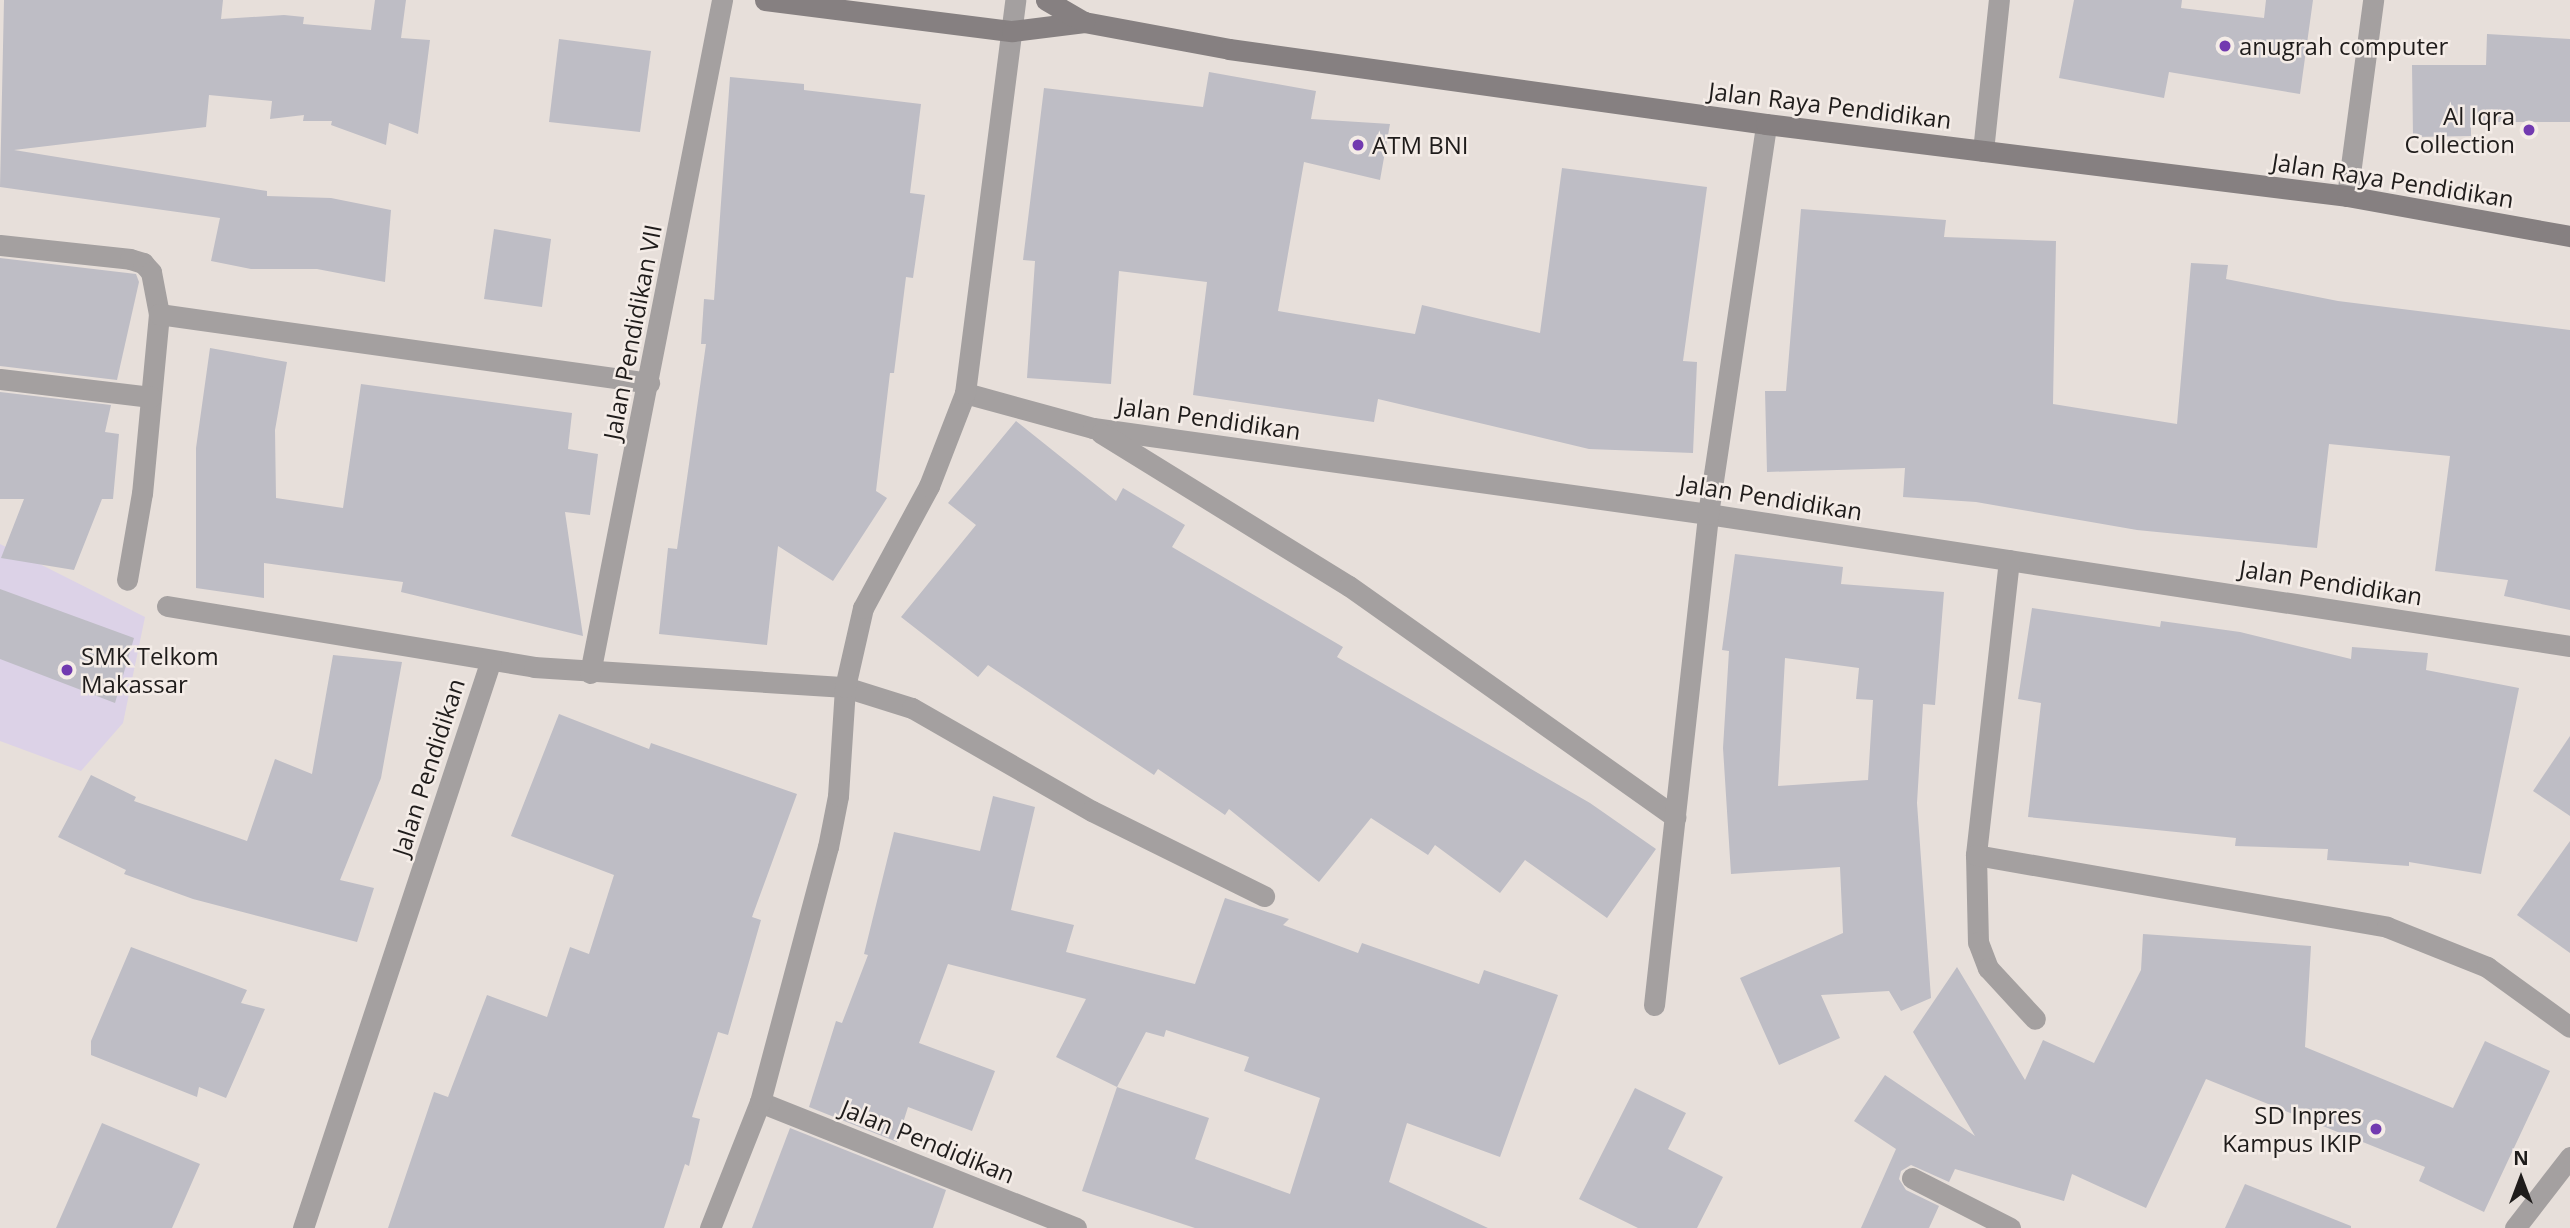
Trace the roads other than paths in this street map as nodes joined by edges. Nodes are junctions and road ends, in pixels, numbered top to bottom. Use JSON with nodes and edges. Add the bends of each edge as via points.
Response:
{"nodes":[{"id":1,"x":722,"y":0,"type":"edge"},
{"id":2,"x":765,"y":0,"type":"edge"},
{"id":3,"x":1016,"y":0,"type":"edge"},
{"id":4,"x":1046,"y":0,"type":"edge"},
{"id":5,"x":1999,"y":0,"type":"edge"},
{"id":6,"x":2373,"y":0,"type":"edge"},
{"id":7,"x":1084,"y":22,"type":"junction"},
{"id":8,"x":1012,"y":31,"type":"junction"},
{"id":9,"x":1766,"y":124,"type":"junction"},
{"id":10,"x":1983,"y":151,"type":"junction"},
{"id":11,"x":2347,"y":196,"type":"junction"},
{"id":12,"x":2570,"y":236,"type":"edge"},
{"id":13,"x":0,"y":245,"type":"edge"},
{"id":14,"x":159,"y":314,"type":"junction"},
{"id":15,"x":0,"y":379,"type":"edge"},
{"id":16,"x":649,"y":383,"type":"junction"},
{"id":17,"x":965,"y":393,"type":"junction"},
{"id":18,"x":151,"y":397,"type":"junction"},
{"id":19,"x":1093,"y":428,"type":"junction"},
{"id":20,"x":1708,"y":514,"type":"junction"},
{"id":21,"x":2009,"y":560,"type":"junction"},
{"id":22,"x":127,"y":580,"type":"dead end"},
{"id":23,"x":167,"y":606,"type":"dead end"},
{"id":24,"x":2570,"y":646,"type":"edge"},
{"id":25,"x":491,"y":660,"type":"junction"},
{"id":26,"x":590,"y":673,"type":"junction"},
{"id":27,"x":845,"y":687,"type":"junction"},
{"id":28,"x":1675,"y":817,"type":"junction"},
{"id":29,"x":1976,"y":855,"type":"junction"},
{"id":30,"x":1264,"y":895,"type":"dead end"},
{"id":31,"x":1654,"y":1005,"type":"dead end"},
{"id":32,"x":2035,"y":1019,"type":"dead end"},
{"id":33,"x":2570,"y":1027,"type":"edge"},
{"id":34,"x":760,"y":1102,"type":"junction"},
{"id":35,"x":2570,"y":1157,"type":"edge"},
{"id":36,"x":1912,"y":1178,"type":"dead end"},
{"id":37,"x":303,"y":1228,"type":"edge"},
{"id":38,"x":710,"y":1228,"type":"edge"},
{"id":39,"x":1076,"y":1228,"type":"edge"},
{"id":40,"x":2010,"y":1228,"type":"edge"},
{"id":41,"x":2515,"y":1228,"type":"edge"}],
"edges":[{"from":1,"to":16,"type":"street","name":"Jalan Pendidikan VII"},
{"from":2,"to":8,"type":"street","name":"Jalan Raya Pendidikan"},
{"from":3,"to":8,"type":"street"},
{"from":4,"to":7,"type":"street","name":"Jalan Raya Pendidikan"},
{"from":5,"to":10,"type":"street"},
{"from":6,"to":11,"type":"street"},
{"from":7,"to":8,"type":"street","name":"Jalan Raya Pendidikan"},
{"from":7,"to":9,"type":"street","name":"Jalan Raya Pendidikan","via":[[1229,49]]},
{"from":8,"to":17,"type":"street"},
{"from":9,"to":10,"type":"street","name":"Jalan Raya Pendidikan"},
{"from":9,"to":20,"type":"street"},
{"from":10,"to":11,"type":"street","name":"Jalan Raya Pendidikan"},
{"from":11,"to":12,"type":"street","name":"Jalan Raya Pendidikan"},
{"from":13,"to":14,"type":"street","via":[[143,263],[155,284]]},
{"from":14,"to":16,"type":"street"},
{"from":14,"to":18,"type":"street"},
{"from":15,"to":18,"type":"street"},
{"from":16,"to":26,"type":"street","name":"Jalan Pendidikan VII"},
{"from":17,"to":19,"type":"street","name":"Jalan Pendidikan"},
{"from":17,"to":27,"type":"street","via":[[929,486],[863,608]]},
{"from":18,"to":22,"type":"street"},
{"from":19,"to":20,"type":"street","name":"Jalan Pendidikan"},
{"from":19,"to":28,"type":"street","via":[[1349,586]]},
{"from":20,"to":21,"type":"street","name":"Jalan Pendidikan"},
{"from":20,"to":28,"type":"street"},
{"from":21,"to":24,"type":"street","name":"Jalan Pendidikan"},
{"from":21,"to":29,"type":"street"},
{"from":23,"to":25,"type":"street"},
{"from":25,"to":26,"type":"street","name":"Jalan Pendidikan"},
{"from":25,"to":37,"type":"street","name":"Jalan Pendidikan"},
{"from":26,"to":27,"type":"street","name":"Jalan Pendidikan"},
{"from":27,"to":30,"type":"street","name":"Jalan Pendidikan","via":[[924,713],[1092,811]]},
{"from":27,"to":34,"type":"street","via":[[838,796],[828,847]]},
{"from":28,"to":31,"type":"street"},
{"from":29,"to":32,"type":"street","via":[[1982,954],[1988,968]]},
{"from":29,"to":33,"type":"street","via":[[2387,927],[2487,967]]},
{"from":34,"to":38,"type":"street"},
{"from":34,"to":39,"type":"street","name":"Jalan Pendidikan"},
{"from":35,"to":41,"type":"street"},
{"from":36,"to":40,"type":"street"}]}
